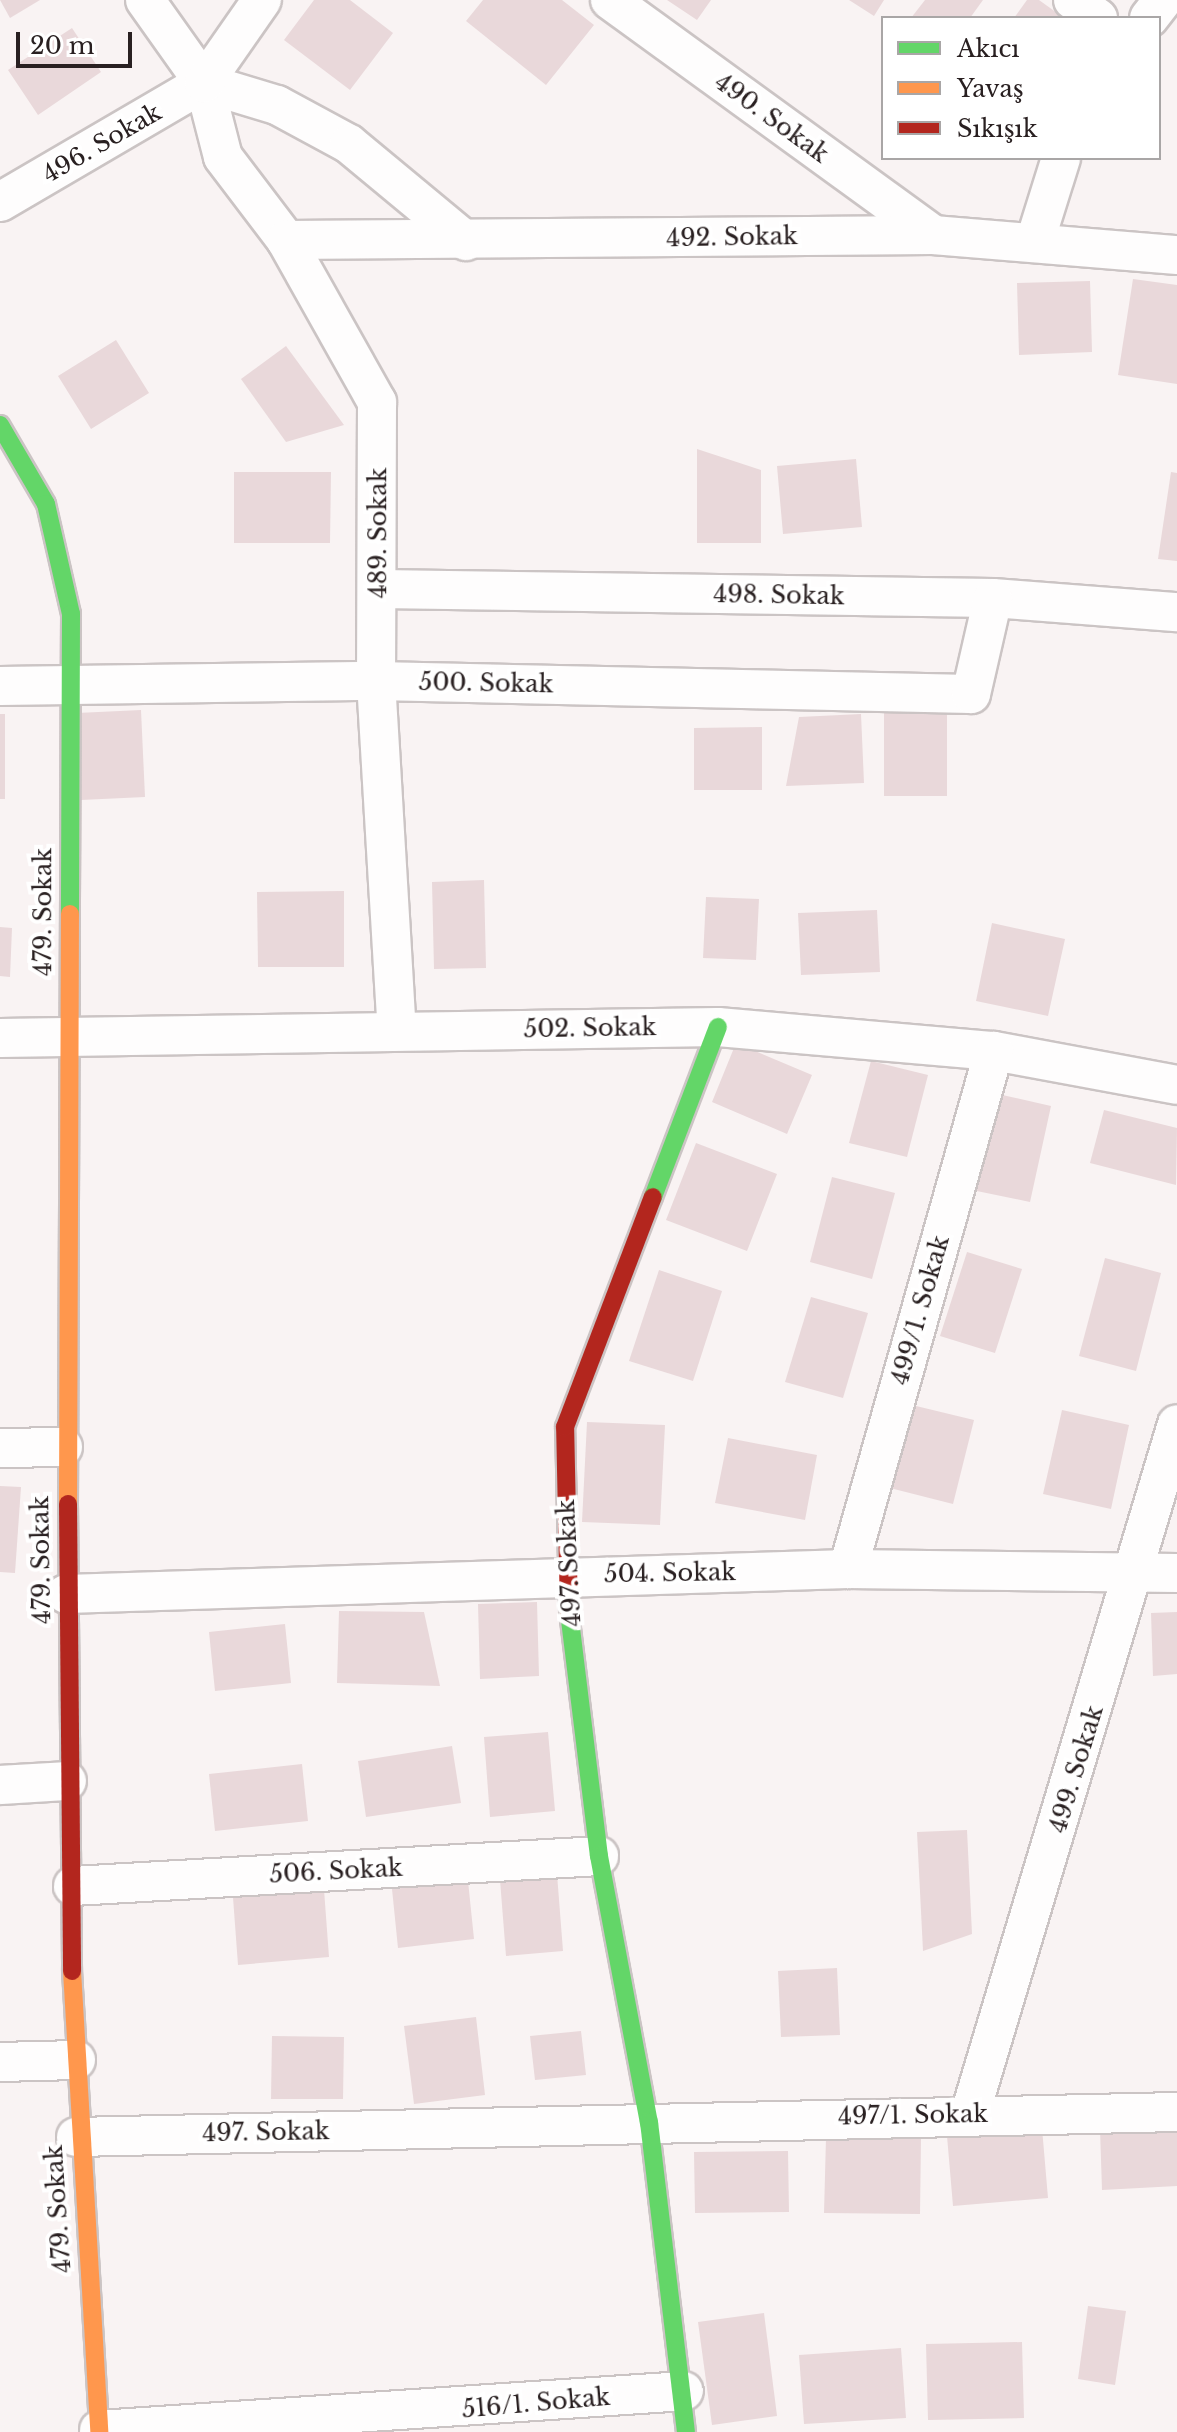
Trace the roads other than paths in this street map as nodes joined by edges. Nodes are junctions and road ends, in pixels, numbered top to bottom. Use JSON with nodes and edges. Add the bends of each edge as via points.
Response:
{"nodes":[{"id":1,"x":145,"y":0,"type":"edge"},
{"id":2,"x":262,"y":0,"type":"edge"},
{"id":3,"x":1073,"y":0,"type":"edge"},
{"id":4,"x":1163,"y":0,"type":"edge"},
{"id":5,"x":620,"y":3,"type":"edge"},
{"id":6,"x":1095,"y":16,"type":"edge"},
{"id":7,"x":1151,"y":16,"type":"edge"},
{"id":8,"x":204,"y":83,"type":"junction"},
{"id":9,"x":1060,"y":160,"type":"edge"},
{"id":10,"x":0,"y":202,"type":"edge"},
{"id":11,"x":933,"y":235,"type":"junction"},
{"id":12,"x":1036,"y":238,"type":"junction"},
{"id":13,"x":286,"y":240,"type":"junction"},
{"id":14,"x":466,"y":241,"type":"junction"},
{"id":15,"x":1177,"y":255,"type":"edge"},
{"id":16,"x":0,"y":425,"type":"edge"},
{"id":17,"x":380,"y":589,"type":"junction"},
{"id":18,"x":993,"y":598,"type":"junction"},
{"id":19,"x":1177,"y":612,"type":"edge"},
{"id":20,"x":376,"y":681,"type":"junction"},
{"id":21,"x":0,"y":686,"type":"edge"},
{"id":22,"x":67,"y":686,"type":"junction"},
{"id":23,"x":718,"y":1027,"type":"junction"},
{"id":24,"x":397,"y":1030,"type":"junction"},
{"id":25,"x":0,"y":1038,"type":"edge"},
{"id":26,"x":68,"y":1041,"type":"junction"},
{"id":27,"x":994,"y":1051,"type":"junction"},
{"id":28,"x":1177,"y":1085,"type":"edge"},
{"id":29,"x":1177,"y":1424,"type":"edge"},
{"id":30,"x":63,"y":1447,"type":"junction"},
{"id":31,"x":0,"y":1448,"type":"edge"},
{"id":32,"x":848,"y":1569,"type":"junction"},
{"id":33,"x":1137,"y":1570,"type":"junction"},
{"id":34,"x":1177,"y":1573,"type":"edge"},
{"id":35,"x":565,"y":1575,"type":"junction"},
{"id":36,"x":66,"y":1594,"type":"junction"},
{"id":37,"x":67,"y":1781,"type":"junction"},
{"id":38,"x":0,"y":1785,"type":"edge"},
{"id":39,"x":599,"y":1856,"type":"junction"},
{"id":40,"x":73,"y":1886,"type":"junction"},
{"id":41,"x":76,"y":2060,"type":"junction"},
{"id":42,"x":0,"y":2062,"type":"edge"},
{"id":43,"x":1177,"y":2112,"type":"edge"},
{"id":44,"x":970,"y":2114,"type":"junction"},
{"id":45,"x":649,"y":2122,"type":"junction"},
{"id":46,"x":76,"y":2137,"type":"junction"},
{"id":47,"x":684,"y":2391,"type":"junction"},
{"id":48,"x":391,"y":2423,"type":"edge"},
{"id":49,"x":99,"y":2431,"type":"edge"},
{"id":50,"x":686,"y":2432,"type":"edge"}],
"edges":[{"from":1,"to":8,"type":"street"},
{"from":2,"to":8,"type":"street"},
{"from":3,"to":6,"type":"street"},
{"from":4,"to":7,"type":"street"},
{"from":5,"to":11,"type":"street","name":"490. Sokak"},
{"from":8,"to":10,"type":"street","name":"496. Sokak"},
{"from":8,"to":13,"type":"street","name":"489. Sokak","via":[[223,157]]},
{"from":8,"to":14,"type":"street","via":[[277,105],[349,144]]},
{"from":9,"to":12,"type":"street"},
{"from":11,"to":12,"type":"street","name":"492. Sokak"},
{"from":11,"to":14,"type":"street","name":"492. Sokak"},
{"from":12,"to":15,"type":"street","name":"492. Sokak"},
{"from":13,"to":14,"type":"street","name":"492. Sokak"},
{"from":13,"to":17,"type":"street","name":"489. Sokak","via":[[377,402]]},
{"from":16,"to":22,"type":"street","name":"479. Sokak","via":[[46,504],[71,614]]},
{"from":17,"to":18,"type":"street","name":"498. Sokak"},
{"from":17,"to":20,"type":"street","name":"489. Sokak"},
{"from":18,"to":19,"type":"street","name":"498. Sokak"},
{"from":18,"to":20,"type":"street","name":"500. Sokak","via":[[971,694]]},
{"from":20,"to":22,"type":"street","name":"500. Sokak"},
{"from":20,"to":24,"type":"street","name":"489. Sokak"},
{"from":21,"to":22,"type":"street","name":"500. Sokak"},
{"from":22,"to":26,"type":"street","name":"479. Sokak"},
{"from":23,"to":24,"type":"street","name":"502. Sokak"},
{"from":23,"to":27,"type":"street","name":"502. Sokak"},
{"from":23,"to":35,"type":"street","name":"497. Sokak","via":[[565,1427]]},
{"from":24,"to":26,"type":"street","name":"502. Sokak"},
{"from":25,"to":26,"type":"street","name":"502. Sokak"},
{"from":26,"to":30,"type":"street","name":"479. Sokak"},
{"from":27,"to":28,"type":"street","name":"502. Sokak"},
{"from":27,"to":32,"type":"street","name":"499/1. Sokak"},
{"from":29,"to":33,"type":"street","name":"499. Sokak"},
{"from":30,"to":31,"type":"street"},
{"from":30,"to":36,"type":"street","name":"479. Sokak"},
{"from":32,"to":33,"type":"street","name":"504. Sokak"},
{"from":32,"to":35,"type":"street","name":"504. Sokak"},
{"from":33,"to":34,"type":"street","name":"504. Sokak"},
{"from":33,"to":44,"type":"street","name":"499. Sokak"},
{"from":35,"to":36,"type":"street","name":"504. Sokak"},
{"from":35,"to":39,"type":"street","name":"497. Sokak"},
{"from":36,"to":37,"type":"street","name":"479. Sokak"},
{"from":37,"to":38,"type":"street"},
{"from":37,"to":40,"type":"street","name":"479. Sokak"},
{"from":39,"to":40,"type":"street","name":"506. Sokak"},
{"from":39,"to":45,"type":"street","name":"497. Sokak"},
{"from":40,"to":41,"type":"street","name":"479. Sokak"},
{"from":41,"to":42,"type":"street"},
{"from":41,"to":46,"type":"street","name":"479. Sokak"},
{"from":43,"to":44,"type":"street","name":"497/1. Sokak"},
{"from":44,"to":45,"type":"street","name":"497/1. Sokak"},
{"from":45,"to":46,"type":"street","name":"497. Sokak"},
{"from":45,"to":47,"type":"street","name":"497. Sokak"},
{"from":46,"to":49,"type":"street","name":"479. Sokak"},
{"from":47,"to":48,"type":"street","name":"516/1. Sokak"},
{"from":47,"to":50,"type":"street","name":"497. Sokak"},
{"from":48,"to":49,"type":"street","name":"516/1. Sokak"}]}
